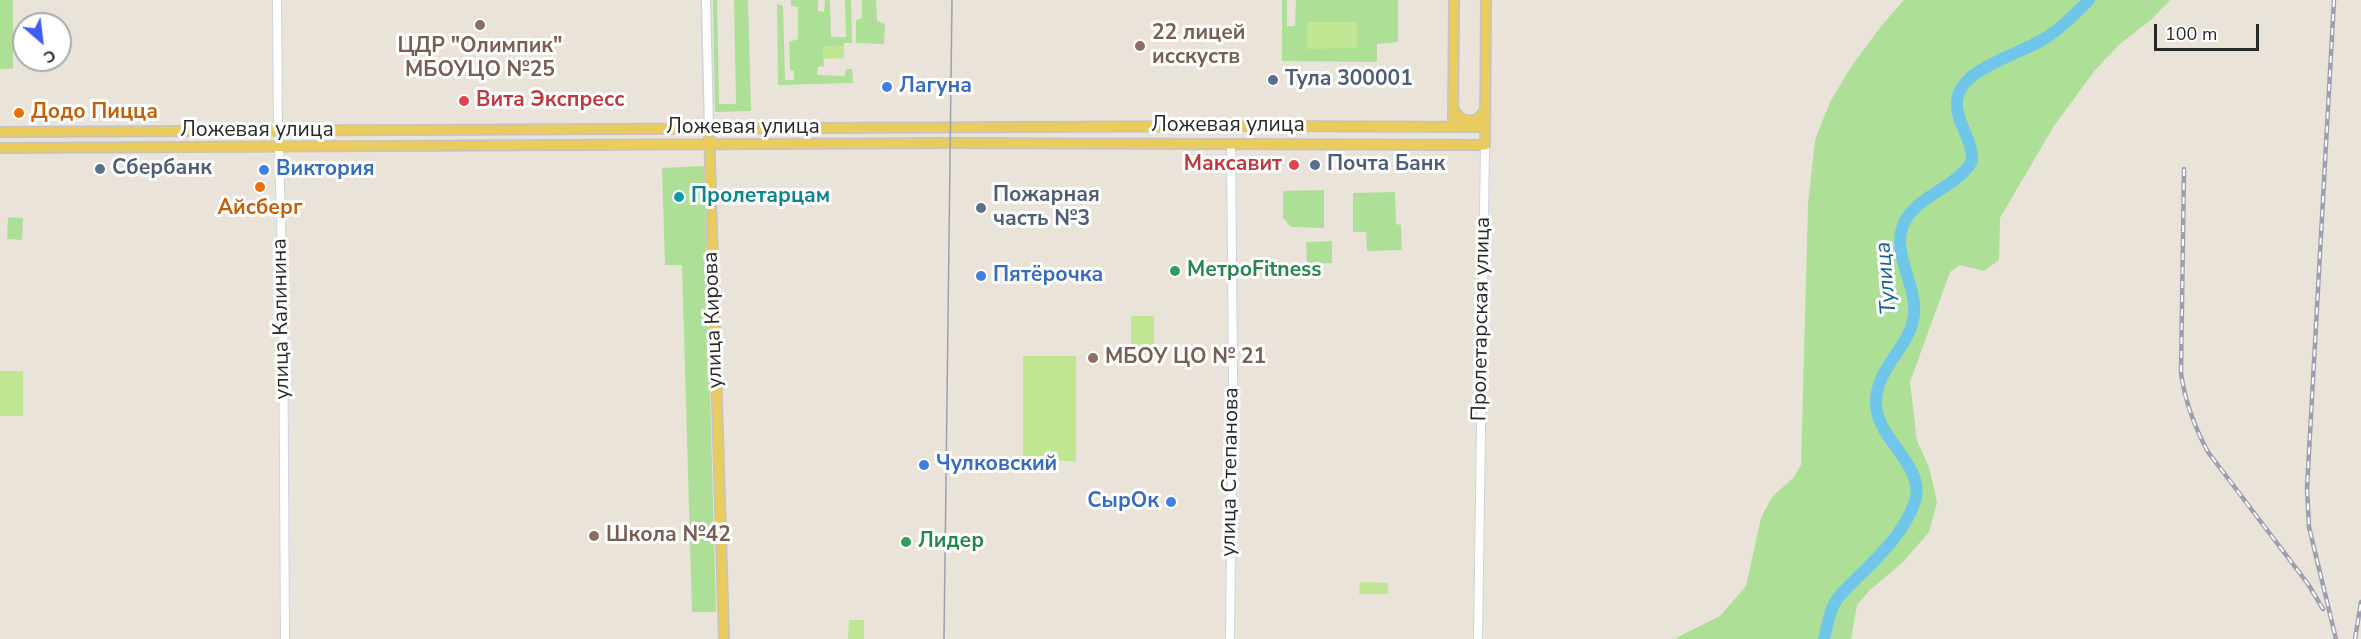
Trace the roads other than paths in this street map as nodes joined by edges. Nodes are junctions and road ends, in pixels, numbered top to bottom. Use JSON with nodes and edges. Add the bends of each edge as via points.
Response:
{"nodes":[{"id":1,"x":277,"y":0,"type":"edge"},
{"id":2,"x":706,"y":0,"type":"edge"},
{"id":3,"x":1454,"y":0,"type":"edge"},
{"id":4,"x":1486,"y":0,"type":"edge"},
{"id":5,"x":1453,"y":108,"type":"junction"},
{"id":6,"x":1485,"y":109,"type":"junction"},
{"id":7,"x":1068,"y":126,"type":"junction"},
{"id":8,"x":1231,"y":126,"type":"junction"},
{"id":9,"x":1453,"y":127,"type":"junction"},
{"id":10,"x":1485,"y":127,"type":"junction"},
{"id":11,"x":709,"y":128,"type":"junction"},
{"id":12,"x":278,"y":131,"type":"junction"},
{"id":13,"x":0,"y":132,"type":"edge"},
{"id":14,"x":1068,"y":143,"type":"junction"},
{"id":15,"x":1231,"y":144,"type":"junction"},
{"id":16,"x":709,"y":145,"type":"junction"},
{"id":17,"x":1485,"y":145,"type":"junction"},
{"id":18,"x":279,"y":146,"type":"junction"},
{"id":19,"x":0,"y":148,"type":"edge"},
{"id":20,"x":285,"y":639,"type":"edge"},
{"id":21,"x":724,"y":639,"type":"edge"},
{"id":22,"x":1230,"y":639,"type":"edge"},
{"id":23,"x":1478,"y":639,"type":"edge"}],
"edges":[{"from":1,"to":12,"type":"street","name":"улица Калинина"},
{"from":2,"to":11,"type":"main road","name":"улица Кирова"},
{"from":3,"to":5,"type":"main road"},
{"from":4,"to":6,"type":"main road","name":"Пролетарская улица"},
{"from":5,"to":6,"type":"main road","via":[[1465,121],[1478,119]]},
{"from":5,"to":9,"type":"main road"},
{"from":6,"to":10,"type":"main road","name":"Пролетарская улица"},
{"from":7,"to":8,"type":"main road","name":"Ложевая улица"},
{"from":7,"to":11,"type":"main road","name":"Ложевая улица"},
{"from":7,"to":14,"type":"main road"},
{"from":8,"to":9,"type":"main road","name":"Ложевая улица"},
{"from":8,"to":15,"type":"main road","name":"улица Степанова"},
{"from":9,"to":10,"type":"main road","name":"Ложевая улица"},
{"from":10,"to":17,"type":"main road","name":"Пролетарская улица"},
{"from":11,"to":12,"type":"main road","name":"Ложевая улица"},
{"from":11,"to":16,"type":"main road","name":"улица Кирова"},
{"from":12,"to":13,"type":"main road","name":"Ложевая улица"},
{"from":12,"to":18,"type":"main road","name":"улица Калинина"},
{"from":14,"to":15,"type":"main road","name":"Ложевая улица"},
{"from":14,"to":16,"type":"main road","name":"Ложевая улица"},
{"from":15,"to":17,"type":"main road","name":"Ложевая улица"},
{"from":15,"to":22,"type":"street","name":"улица Степанова"},
{"from":16,"to":18,"type":"main road","name":"Ложевая улица"},
{"from":16,"to":21,"type":"main road","name":"улица Кирова"},
{"from":17,"to":23,"type":"street","name":"Пролетарская улица"},
{"from":18,"to":19,"type":"main road","name":"Ложевая улица"},
{"from":18,"to":20,"type":"street","name":"улица Калинина"}]}
